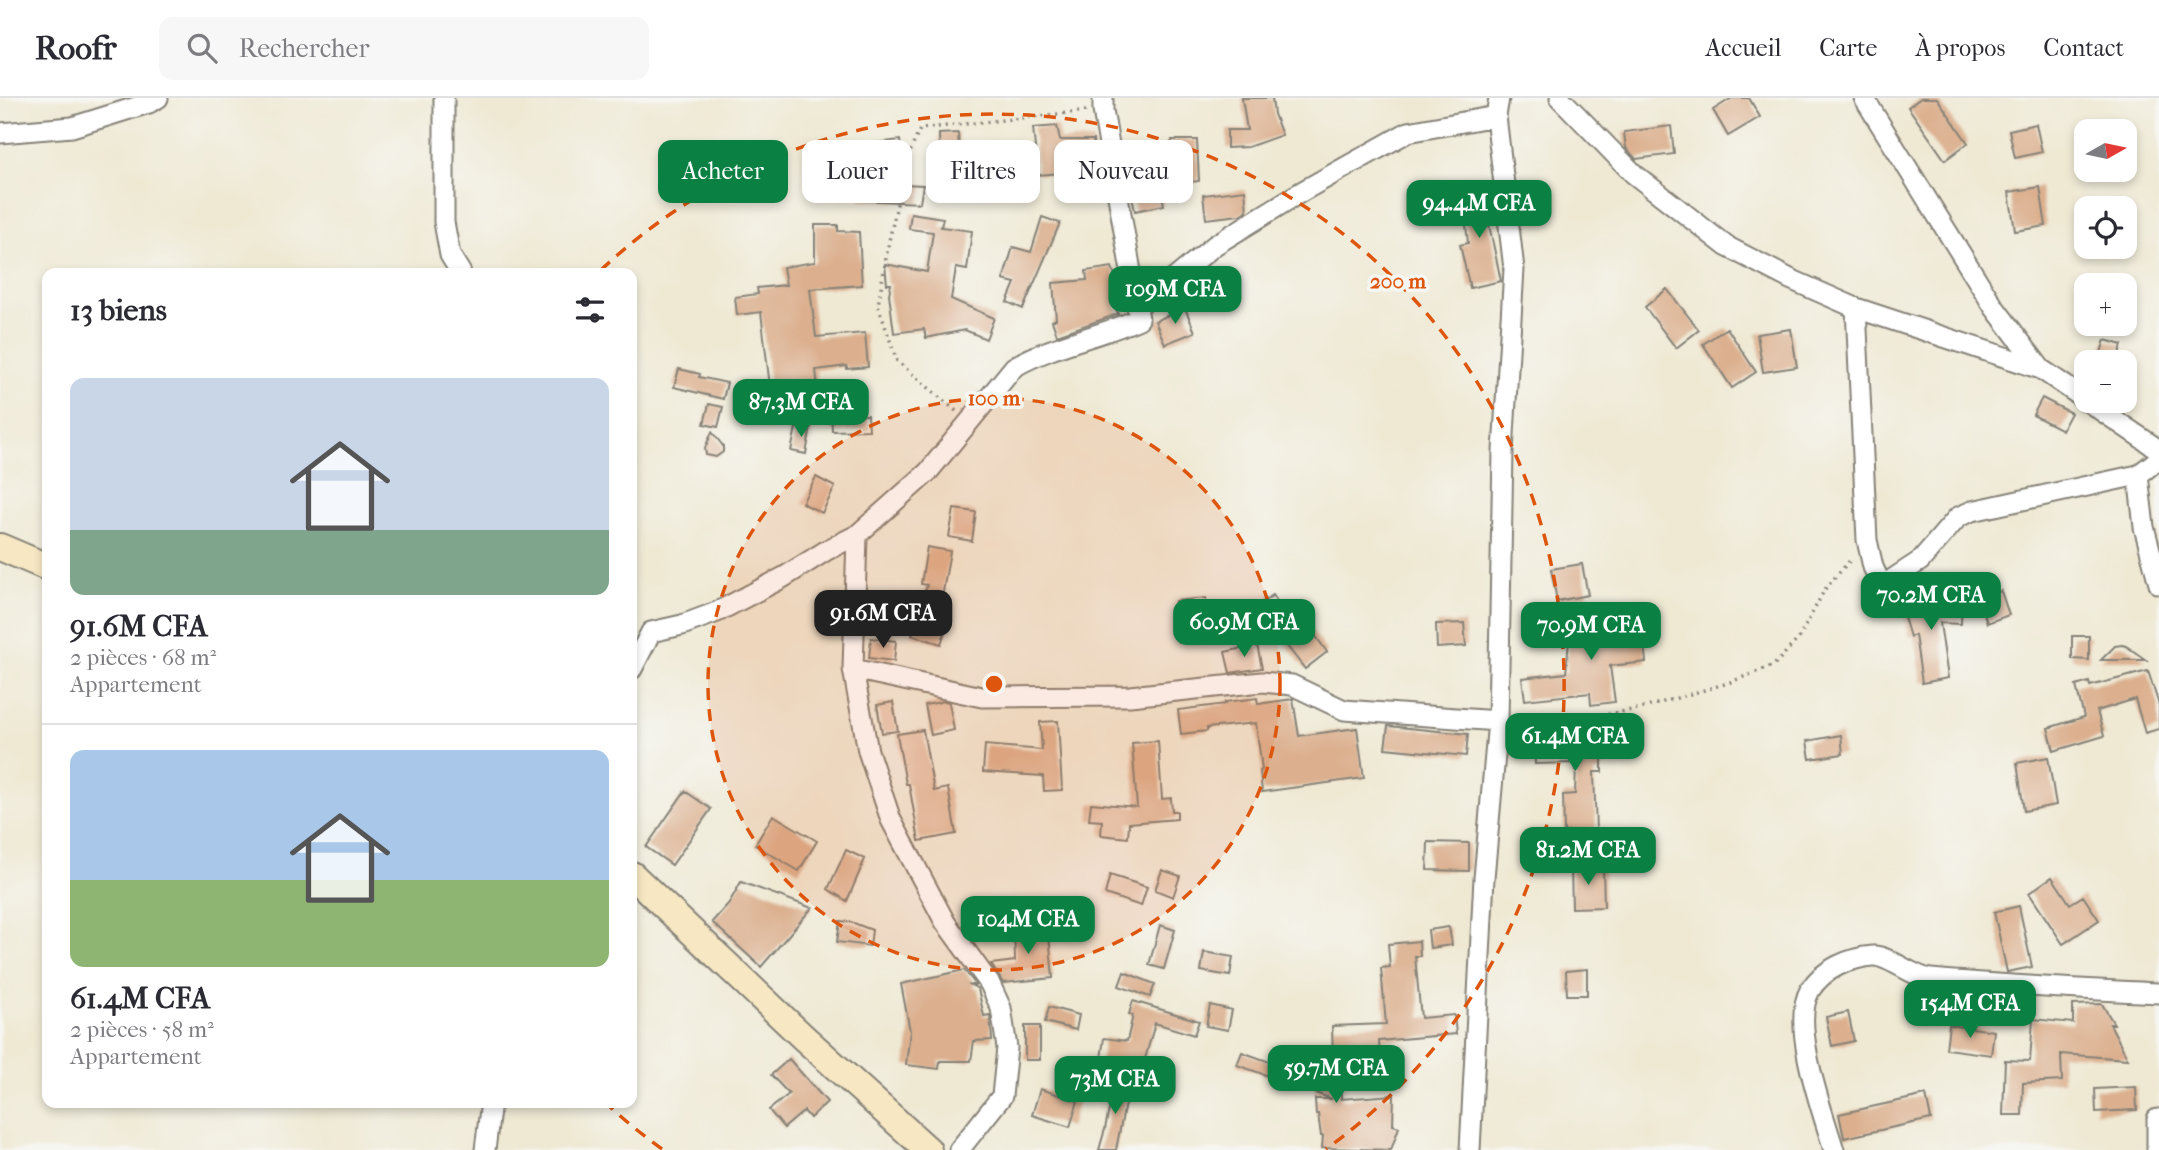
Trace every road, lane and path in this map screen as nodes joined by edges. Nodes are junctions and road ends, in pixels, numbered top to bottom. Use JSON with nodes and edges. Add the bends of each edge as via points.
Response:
{"nodes":[{"id":1,"x":159,"y":98,"type":"edge"},
{"id":2,"x":444,"y":98,"type":"edge"},
{"id":3,"x":1560,"y":98,"type":"edge"},
{"id":4,"x":1864,"y":98,"type":"edge"},
{"id":5,"x":1103,"y":104,"type":"edge"},
{"id":6,"x":1498,"y":107,"type":"edge"},
{"id":7,"x":0,"y":133,"type":"edge"},
{"id":8,"x":458,"y":268,"type":"edge"},
{"id":9,"x":1137,"y":306,"type":"junction"},
{"id":10,"x":1856,"y":308,"type":"junction"},
{"id":11,"x":2041,"y":369,"type":"junction"},
{"id":12,"x":2074,"y":391,"type":"edge"},
{"id":13,"x":2106,"y":413,"type":"edge"},
{"id":14,"x":968,"y":422,"type":"junction"},
{"id":15,"x":2159,"y":450,"type":"edge"},
{"id":16,"x":2159,"y":459,"type":"edge"},
{"id":17,"x":2138,"y":475,"type":"junction"},
{"id":18,"x":857,"y":535,"type":"junction"},
{"id":19,"x":1867,"y":540,"type":"junction"},
{"id":20,"x":0,"y":547,"type":"edge"},
{"id":21,"x":42,"y":565,"type":"edge"},
{"id":22,"x":2159,"y":584,"type":"edge"},
{"id":23,"x":637,"y":659,"type":"edge"},
{"id":24,"x":853,"y":668,"type":"junction"},
{"id":25,"x":1498,"y":721,"type":"junction"},
{"id":26,"x":637,"y":880,"type":"edge"},
{"id":27,"x":2159,"y":993,"type":"edge"},
{"id":28,"x":490,"y":1108,"type":"edge"},
{"id":29,"x":2159,"y":1119,"type":"edge"},
{"id":30,"x":485,"y":1150,"type":"edge"},
{"id":31,"x":928,"y":1150,"type":"edge"},
{"id":32,"x":959,"y":1150,"type":"edge"},
{"id":33,"x":1470,"y":1150,"type":"edge"},
{"id":34,"x":1834,"y":1150,"type":"edge"},
{"id":35,"x":2157,"y":1150,"type":"edge"}],
"edges":[{"from":1,"to":7,"type":"street","via":[[72,127]]},
{"from":2,"to":8,"type":"street","via":[[444,222],[450,255]]},
{"from":3,"to":10,"type":"street","via":[[1634,174],[1726,246]]},
{"from":4,"to":11,"type":"street","via":[[1994,307]]},
{"from":5,"to":9,"type":"street"},
{"from":5,"to":14,"type":"path","via":[[920,129],[907,159],[878,305],[897,360]]},
{"from":6,"to":9,"type":"street","via":[[1408,132],[1215,245]]},
{"from":6,"to":25,"type":"street","via":[[1514,269],[1503,451]]},
{"from":9,"to":14,"type":"street","via":[[1139,319],[1014,367]]},
{"from":10,"to":11,"type":"street"},
{"from":10,"to":19,"type":"street"},
{"from":11,"to":12,"type":"street"},
{"from":13,"to":15,"type":"street"},
{"from":14,"to":18,"type":"street","via":[[928,472]]},
{"from":16,"to":17,"type":"street"},
{"from":17,"to":19,"type":"street","via":[[1958,517],[1920,561],[1882,586]]},
{"from":17,"to":22,"type":"street","via":[[2144,527]]},
{"from":18,"to":23,"type":"street","via":[[717,612],[651,632]]},
{"from":18,"to":24,"type":"street"},
{"from":19,"to":25,"type":"path","via":[[1825,589],[1799,638],[1774,665],[1643,708],[1598,716]]},
{"from":20,"to":21,"type":"street"},
{"from":24,"to":25,"type":"street","via":[[982,697],[1129,696],[1262,682],[1292,685],[1345,710]]},
{"from":24,"to":32,"type":"street","via":[[869,751],[891,820],[945,922],[1001,1007],[1007,1048],[1002,1096]]},
{"from":25,"to":33,"type":"street","via":[[1484,878]]},
{"from":26,"to":31,"type":"street"},
{"from":27,"to":34,"type":"street","via":[[1927,979],[1876,956],[1826,972],[1809,991],[1804,1014],[1813,1081]]},
{"from":28,"to":30,"type":"street"},
{"from":29,"to":35,"type":"street"}]}
